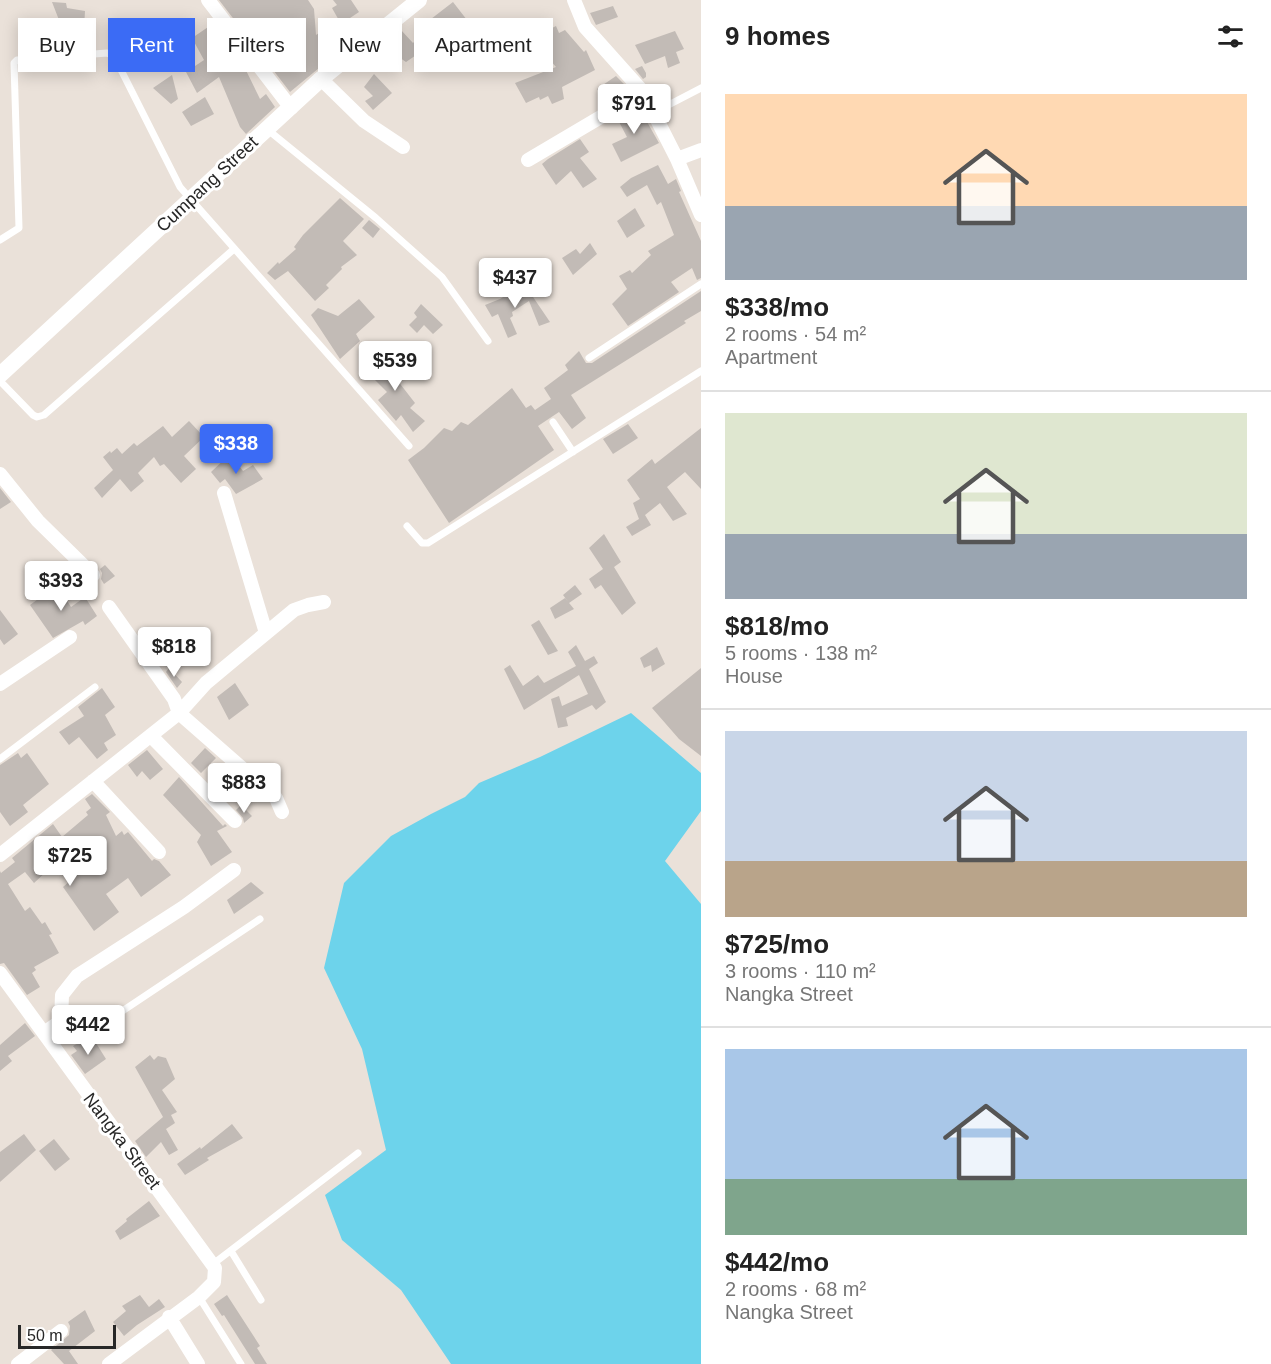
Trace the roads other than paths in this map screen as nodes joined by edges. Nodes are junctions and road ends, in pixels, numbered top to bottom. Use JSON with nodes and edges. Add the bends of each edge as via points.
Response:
{"nodes":[{"id":1,"x":208,"y":0,"type":"edge"},
{"id":2,"x":419,"y":0,"type":"edge"},
{"id":3,"x":574,"y":0,"type":"edge"},
{"id":4,"x":321,"y":79,"type":"junction"},
{"id":5,"x":701,"y":88,"type":"edge"},
{"id":6,"x":643,"y":92,"type":"junction"},
{"id":7,"x":291,"y":108,"type":"junction"},
{"id":8,"x":653,"y":113,"type":"junction"},
{"id":9,"x":266,"y":128,"type":"junction"},
{"id":10,"x":403,"y":147,"type":"dead end"},
{"id":11,"x":701,"y":150,"type":"edge"},
{"id":12,"x":676,"y":159,"type":"junction"},
{"id":13,"x":528,"y":160,"type":"dead end"},
{"id":14,"x":695,"y":184,"type":"edge"},
{"id":15,"x":191,"y":198,"type":"junction"},
{"id":16,"x":701,"y":215,"type":"edge"},
{"id":17,"x":0,"y":240,"type":"edge"},
{"id":18,"x":234,"y":249,"type":"junction"},
{"id":19,"x":701,"y":284,"type":"edge"},
{"id":20,"x":488,"y":341,"type":"dead end"},
{"id":21,"x":589,"y":358,"type":"dead end"},
{"id":22,"x":701,"y":371,"type":"edge"},
{"id":23,"x":0,"y":375,"type":"edge"},
{"id":24,"x":0,"y":381,"type":"edge"},
{"id":25,"x":553,"y":422,"type":"dead end"},
{"id":26,"x":409,"y":446,"type":"dead end"},
{"id":27,"x":573,"y":452,"type":"junction"},
{"id":28,"x":0,"y":474,"type":"edge"},
{"id":29,"x":224,"y":493,"type":"dead end"},
{"id":30,"x":407,"y":526,"type":"dead end"},
{"id":31,"x":93,"y":575,"type":"dead end"},
{"id":32,"x":324,"y":602,"type":"dead end"},
{"id":33,"x":109,"y":607,"type":"dead end"},
{"id":34,"x":266,"y":633,"type":"junction"},
{"id":35,"x":70,"y":637,"type":"dead end"},
{"id":36,"x":0,"y":684,"type":"edge"},
{"id":37,"x":95,"y":687,"type":"dead end"},
{"id":38,"x":178,"y":713,"type":"junction"},
{"id":39,"x":151,"y":736,"type":"junction"},
{"id":40,"x":0,"y":759,"type":"edge"},
{"id":41,"x":93,"y":781,"type":"junction"},
{"id":42,"x":282,"y":812,"type":"dead end"},
{"id":43,"x":235,"y":821,"type":"dead end"},
{"id":44,"x":159,"y":852,"type":"dead end"},
{"id":45,"x":0,"y":855,"type":"edge"},
{"id":46,"x":234,"y":870,"type":"dead end"},
{"id":47,"x":260,"y":919,"type":"dead end"},
{"id":48,"x":0,"y":973,"type":"edge"},
{"id":49,"x":61,"y":1021,"type":"junction"},
{"id":50,"x":44,"y":1033,"type":"junction"},
{"id":51,"x":358,"y":1153,"type":"dead end"},
{"id":52,"x":231,"y":1251,"type":"junction"},
{"id":53,"x":213,"y":1264,"type":"junction"},
{"id":54,"x":199,"y":1297,"type":"junction"},
{"id":55,"x":261,"y":1300,"type":"dead end"},
{"id":56,"x":169,"y":1317,"type":"junction"},
{"id":57,"x":61,"y":1331,"type":"dead end"},
{"id":58,"x":18,"y":1364,"type":"edge"},
{"id":59,"x":109,"y":1364,"type":"edge"},
{"id":60,"x":198,"y":1364,"type":"edge"},
{"id":61,"x":241,"y":1364,"type":"edge"}],
"edges":[{"from":1,"to":7,"type":"street"},
{"from":2,"to":4,"type":"street","name":"Cumpang Street"},
{"from":3,"to":6,"type":"street","via":[[585,27]]},
{"from":4,"to":7,"type":"street","name":"Cumpang Street"},
{"from":4,"to":10,"type":"street","via":[[364,121]]},
{"from":5,"to":8,"type":"lane"},
{"from":6,"to":8,"type":"street"},
{"from":6,"to":13,"type":"street"},
{"from":7,"to":9,"type":"street","name":"Cumpang Street"},
{"from":8,"to":12,"type":"street"},
{"from":9,"to":15,"type":"street","name":"Cumpang Street"},
{"from":9,"to":20,"type":"lane","via":[[442,277]]},
{"from":11,"to":12,"type":"street"},
{"from":12,"to":14,"type":"street"},
{"from":14,"to":16,"type":"street"},
{"from":15,"to":17,"type":"lane","via":[[180,187],[114,56],[107,53],[17,60],[12,65],[19,228]]},
{"from":15,"to":18,"type":"lane"},
{"from":15,"to":23,"type":"street","name":"Cumpang Street"},
{"from":18,"to":24,"type":"lane","via":[[44,415],[33,415]]},
{"from":18,"to":26,"type":"lane"},
{"from":19,"to":21,"type":"lane"},
{"from":22,"to":27,"type":"lane"},
{"from":25,"to":27,"type":"lane"},
{"from":27,"to":30,"type":"lane","via":[[428,543],[422,543]]},
{"from":28,"to":31,"type":"street","via":[[39,521]]},
{"from":29,"to":34,"type":"street"},
{"from":32,"to":34,"type":"street","via":[[294,610]]},
{"from":33,"to":38,"type":"street","via":[[174,699]]},
{"from":34,"to":38,"type":"street","via":[[206,683]]},
{"from":35,"to":36,"type":"street"},
{"from":37,"to":40,"type":"lane"},
{"from":38,"to":39,"type":"street"},
{"from":38,"to":42,"type":"street","via":[[276,798]]},
{"from":39,"to":41,"type":"street"},
{"from":39,"to":43,"type":"street"},
{"from":41,"to":44,"type":"street"},
{"from":41,"to":45,"type":"street"},
{"from":46,"to":49,"type":"street","via":[[77,976],[62,995]]},
{"from":47,"to":49,"type":"lane","via":[[94,1030]]},
{"from":48,"to":50,"type":"street","name":"Nangka Street"},
{"from":49,"to":50,"type":"street"},
{"from":50,"to":53,"type":"street","name":"Nangka Street"},
{"from":51,"to":52,"type":"lane"},
{"from":52,"to":53,"type":"lane"},
{"from":52,"to":55,"type":"lane"},
{"from":53,"to":54,"type":"street","via":[[214,1282]]},
{"from":54,"to":56,"type":"street"},
{"from":54,"to":61,"type":"lane"},
{"from":56,"to":59,"type":"street"},
{"from":56,"to":60,"type":"street"},
{"from":57,"to":58,"type":"street"}]}
